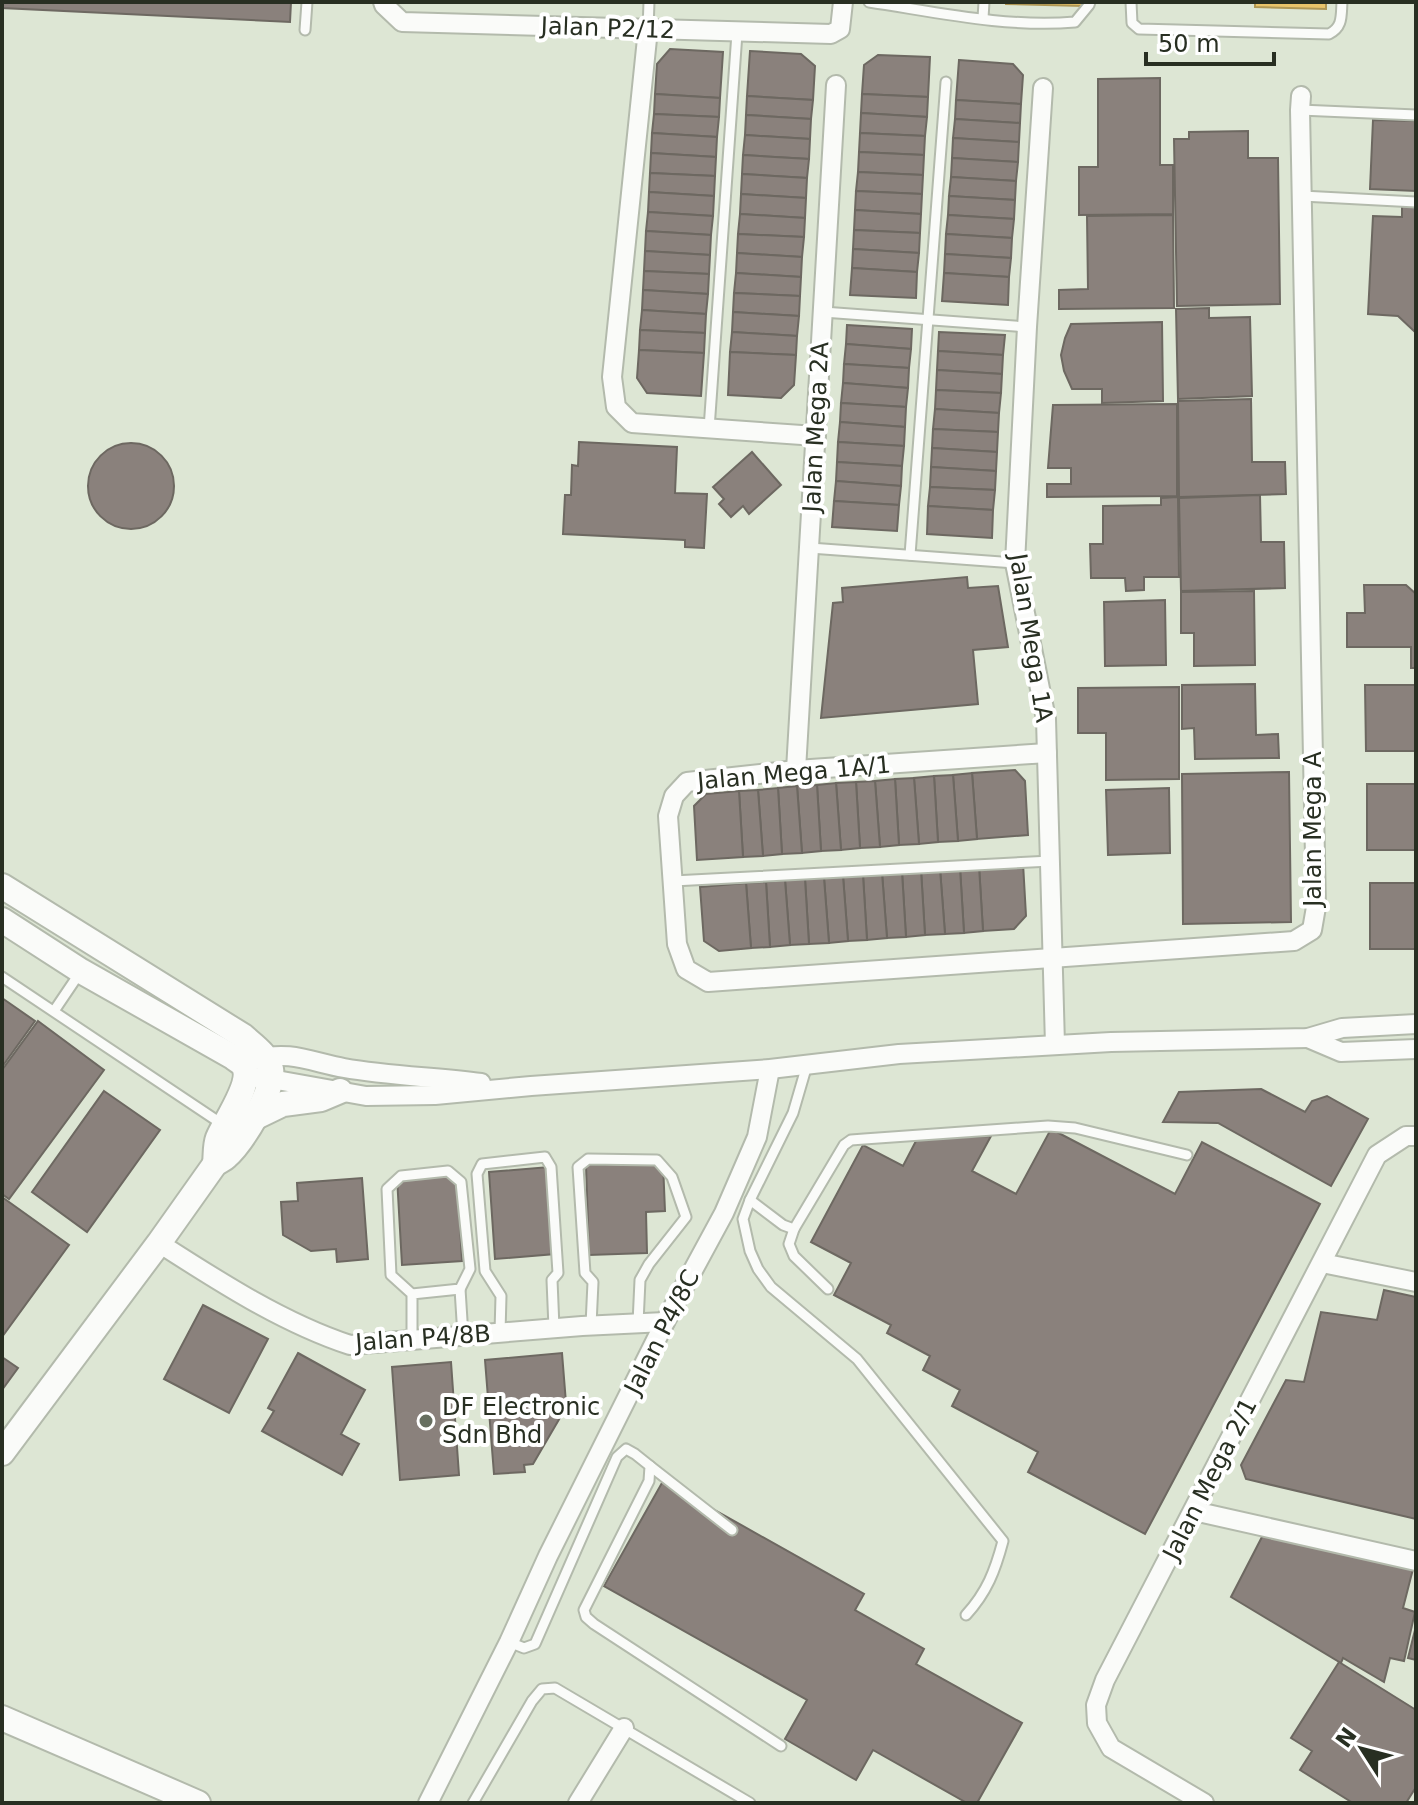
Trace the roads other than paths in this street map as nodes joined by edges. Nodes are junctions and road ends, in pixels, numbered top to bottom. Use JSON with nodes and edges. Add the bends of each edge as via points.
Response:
{"nodes":[{"id":1,"x":307,"y":2,"type":"edge"},
{"id":2,"x":383,"y":2,"type":"edge"},
{"id":3,"x":649,"y":2,"type":"edge"},
{"id":4,"x":843,"y":2,"type":"edge"},
{"id":5,"x":869,"y":2,"type":"edge"},
{"id":6,"x":984,"y":2,"type":"edge"},
{"id":7,"x":1090,"y":2,"type":"edge"},
{"id":8,"x":1131,"y":2,"type":"edge"},
{"id":9,"x":1342,"y":2,"type":"edge"},
{"id":10,"x":983,"y":18,"type":"junction"},
{"id":11,"x":648,"y":29,"type":"junction"},
{"id":12,"x":305,"y":30,"type":"dead end"},
{"id":13,"x":737,"y":33,"type":"junction"},
{"id":14,"x":946,"y":82,"type":"dead end"},
{"id":15,"x":836,"y":85,"type":"dead end"},
{"id":16,"x":1043,"y":88,"type":"dead end"},
{"id":17,"x":1300,"y":103,"type":"joint"},
{"id":18,"x":1416,"y":115,"type":"edge"},
{"id":19,"x":1302,"y":196,"type":"junction"},
{"id":20,"x":1416,"y":202,"type":"edge"},
{"id":21,"x":823,"y":312,"type":"junction"},
{"id":22,"x":927,"y":321,"type":"junction"},
{"id":23,"x":1027,"y":327,"type":"junction"},
{"id":24,"x":709,"y":429,"type":"junction"},
{"id":25,"x":816,"y":436,"type":"junction"},
{"id":26,"x":810,"y":548,"type":"junction"},
{"id":27,"x":910,"y":555,"type":"junction"},
{"id":28,"x":1015,"y":563,"type":"junction"},
{"id":29,"x":1047,"y":753,"type":"junction"},
{"id":30,"x":796,"y":770,"type":"junction"},
{"id":31,"x":1051,"y":861,"type":"junction"},
{"id":32,"x":673,"y":881,"type":"junction"},
{"id":33,"x":2,"y":886,"type":"edge"},
{"id":34,"x":2,"y":920,"type":"edge"},
{"id":35,"x":1054,"y":957,"type":"junction"},
{"id":36,"x":686,"y":969,"type":"joint"},
{"id":37,"x":81,"y":971,"type":"junction"},
{"id":38,"x":2,"y":977,"type":"edge"},
{"id":39,"x":54,"y":1011,"type":"junction"},
{"id":40,"x":1416,"y":1024,"type":"edge"},
{"id":41,"x":1308,"y":1038,"type":"junction"},
{"id":42,"x":1055,"y":1045,"type":"junction"},
{"id":43,"x":1416,"y":1049,"type":"edge"},
{"id":44,"x":807,"y":1065,"type":"junction"},
{"id":45,"x":256,"y":1069,"type":"junction"},
{"id":46,"x":770,"y":1069,"type":"junction"},
{"id":47,"x":516,"y":1088,"type":"junction"},
{"id":48,"x":340,"y":1091,"type":"junction"},
{"id":49,"x":252,"y":1119,"type":"junction"},
{"id":50,"x":225,"y":1126,"type":"junction"},
{"id":51,"x":1416,"y":1136,"type":"edge"},
{"id":52,"x":1187,"y":1155,"type":"dead end"},
{"id":53,"x":215,"y":1164,"type":"junction"},
{"id":54,"x":750,"y":1200,"type":"junction"},
{"id":55,"x":794,"y":1229,"type":"junction"},
{"id":56,"x":159,"y":1243,"type":"junction"},
{"id":57,"x":1322,"y":1263,"type":"junction"},
{"id":58,"x":1416,"y":1282,"type":"edge"},
{"id":59,"x":460,"y":1289,"type":"junction"},
{"id":60,"x":828,"y":1289,"type":"dead end"},
{"id":61,"x":412,"y":1294,"type":"junction"},
{"id":62,"x":665,"y":1322,"type":"junction"},
{"id":63,"x":638,"y":1323,"type":"junction"},
{"id":64,"x":591,"y":1325,"type":"junction"},
{"id":65,"x":554,"y":1328,"type":"junction"},
{"id":66,"x":500,"y":1333,"type":"junction"},
{"id":67,"x":463,"y":1336,"type":"junction"},
{"id":68,"x":412,"y":1341,"type":"junction"},
{"id":69,"x":2,"y":1453,"type":"edge"},
{"id":70,"x":650,"y":1466,"type":"junction"},
{"id":71,"x":1194,"y":1511,"type":"junction"},
{"id":72,"x":732,"y":1530,"type":"dead end"},
{"id":73,"x":1416,"y":1561,"type":"edge"},
{"id":74,"x":966,"y":1615,"type":"dead end"},
{"id":75,"x":509,"y":1642,"type":"junction"},
{"id":76,"x":2,"y":1718,"type":"edge"},
{"id":77,"x":624,"y":1728,"type":"junction"},
{"id":78,"x":781,"y":1746,"type":"dead end"},
{"id":79,"x":198,"y":1803,"type":"edge"},
{"id":80,"x":428,"y":1803,"type":"edge"},
{"id":81,"x":473,"y":1803,"type":"edge"},
{"id":82,"x":578,"y":1803,"type":"edge"},
{"id":83,"x":750,"y":1803,"type":"edge"},
{"id":84,"x":1204,"y":1803,"type":"edge"}],
"edges":[{"from":1,"to":12,"type":"lane"},
{"from":2,"to":11,"type":"street","name":"Jalan P2/12","via":[[402,22]]},
{"from":3,"to":11,"type":"lane"},
{"from":4,"to":13,"type":"street","name":"Jalan P2/12","via":[[840,29],[831,34]]},
{"from":5,"to":10,"type":"lane"},
{"from":6,"to":10,"type":"lane"},
{"from":7,"to":10,"type":"lane","via":[[1075,22]]},
{"from":8,"to":9,"type":"lane","via":[[1132,23],[1139,29],[1329,34],[1341,23]]},
{"from":11,"to":13,"type":"street","name":"Jalan P2/12"},
{"from":11,"to":24,"type":"street","via":[[612,377],[616,407],[632,423]]},
{"from":13,"to":24,"type":"lane"},
{"from":14,"to":22,"type":"lane"},
{"from":15,"to":21,"type":"street","name":"Jalan Mega 2A"},
{"from":16,"to":23,"type":"street","name":"Jalan Mega 1A"},
{"from":17,"to":18,"type":"lane"},
{"from":17,"to":19,"type":"street","name":"Jalan Mega A"},
{"from":19,"to":20,"type":"lane"},
{"from":19,"to":35,"type":"street","name":"Jalan Mega A","via":[[1316,907],[1312,930],[1294,941]]},
{"from":21,"to":22,"type":"lane"},
{"from":21,"to":25,"type":"street","name":"Jalan Mega 2A"},
{"from":22,"to":23,"type":"lane"},
{"from":22,"to":27,"type":"lane"},
{"from":23,"to":28,"type":"street","name":"Jalan Mega 1A"},
{"from":24,"to":25,"type":"street"},
{"from":25,"to":26,"type":"street","name":"Jalan Mega 2A"},
{"from":26,"to":27,"type":"lane"},
{"from":26,"to":30,"type":"street","name":"Jalan Mega 2A"},
{"from":27,"to":28,"type":"lane"},
{"from":28,"to":29,"type":"street","name":"Jalan Mega 1A","via":[[1046,719]]},
{"from":29,"to":30,"type":"street","name":"Jalan Mega 1A/1"},
{"from":29,"to":31,"type":"street","name":"Jalan Mega 1A"},
{"from":30,"to":32,"type":"street","name":"Jalan Mega 1A/1","via":[[687,782],[674,796],[668,816]]},
{"from":31,"to":32,"type":"lane"},
{"from":31,"to":35,"type":"street","name":"Jalan Mega 1A"},
{"from":32,"to":36,"type":"street","name":"Jalan Mega 1A/1","via":[[677,944]]},
{"from":33,"to":45,"type":"street","via":[[243,1036]]},
{"from":34,"to":37,"type":"street"},
{"from":35,"to":36,"type":"street","name":"Jalan Mega A","via":[[708,982]]},
{"from":35,"to":42,"type":"street","name":"Jalan Mega 1A"},
{"from":37,"to":39,"type":"lane"},
{"from":37,"to":45,"type":"street"},
{"from":38,"to":39,"type":"lane"},
{"from":39,"to":50,"type":"lane"},
{"from":40,"to":41,"type":"street","via":[[1342,1028]]},
{"from":41,"to":42,"type":"street"},
{"from":41,"to":43,"type":"street","via":[[1341,1052]]},
{"from":42,"to":44,"type":"street"},
{"from":44,"to":46,"type":"street"},
{"from":44,"to":54,"type":"lane","via":[[793,1113]]},
{"from":45,"to":47,"type":"street","via":[[290,1056],[344,1068]]},
{"from":45,"to":48,"type":"street"},
{"from":45,"to":49,"type":"street","via":[[265,1097]]},
{"from":45,"to":50,"type":"street"},
{"from":46,"to":47,"type":"street"},
{"from":46,"to":62,"type":"street","name":"Jalan P4/8C","via":[[757,1137],[724,1213]]},
{"from":47,"to":48,"type":"street","via":[[435,1095]]},
{"from":48,"to":49,"type":"street","via":[[283,1104]]},
{"from":49,"to":53,"type":"street","via":[[239,1142]]},
{"from":50,"to":53,"type":"street"},
{"from":51,"to":57,"type":"street","name":"Jalan Mega 2/1","via":[[1406,1136],[1377,1155]]},
{"from":52,"to":55,"type":"lane","via":[[1048,1126],[851,1140]]},
{"from":53,"to":56,"type":"street"},
{"from":54,"to":55,"type":"lane"},
{"from":54,"to":74,"type":"lane","via":[[743,1219],[750,1251],[771,1287],[857,1359],[1003,1541],[992,1576]]},
{"from":55,"to":60,"type":"lane","via":[[789,1244],[794,1256]]},
{"from":56,"to":68,"type":"street","name":"Jalan P4/8B","via":[[325,1337],[350,1345]]},
{"from":56,"to":69,"type":"street"},
{"from":57,"to":58,"type":"street"},
{"from":57,"to":71,"type":"street","name":"Jalan Mega 2/1"},
{"from":59,"to":61,"type":"lane"},
{"from":59,"to":61,"type":"lane","via":[[470,1269],[461,1182],[448,1171],[401,1176],[387,1189],[391,1275]]},
{"from":59,"to":67,"type":"lane"},
{"from":61,"to":68,"type":"lane"},
{"from":62,"to":63,"type":"street","name":"Jalan P4/8B"},
{"from":62,"to":75,"type":"street","name":"Jalan P4/8C"},
{"from":63,"to":64,"type":"street","name":"Jalan P4/8B"},
{"from":63,"to":64,"type":"lane","via":[[640,1280],[686,1217],[672,1177],[657,1160],[588,1159],[578,1167],[585,1273],[593,1282]]},
{"from":64,"to":65,"type":"street","name":"Jalan P4/8B"},
{"from":65,"to":66,"type":"street","name":"Jalan P4/8B"},
{"from":65,"to":66,"type":"lane","via":[[552,1280],[558,1273],[551,1167],[545,1157],[482,1164],[477,1174],[485,1271],[501,1296]]},
{"from":66,"to":67,"type":"street","name":"Jalan P4/8B"},
{"from":67,"to":68,"type":"street","name":"Jalan P4/8B"},
{"from":70,"to":72,"type":"lane"},
{"from":70,"to":75,"type":"lane","via":[[626,1449],[617,1457],[535,1644],[524,1648]]},
{"from":70,"to":78,"type":"lane","via":[[649,1481],[584,1610],[586,1617]]},
{"from":71,"to":73,"type":"street"},
{"from":71,"to":84,"type":"street","name":"Jalan Mega 2/1","via":[[1096,1705],[1097,1723],[1111,1748]]},
{"from":75,"to":80,"type":"street","name":"Jalan P4/8C"},
{"from":76,"to":79,"type":"street"},
{"from":77,"to":81,"type":"lane","via":[[555,1688],[542,1689]]},
{"from":77,"to":82,"type":"street"},
{"from":77,"to":83,"type":"lane"}]}
